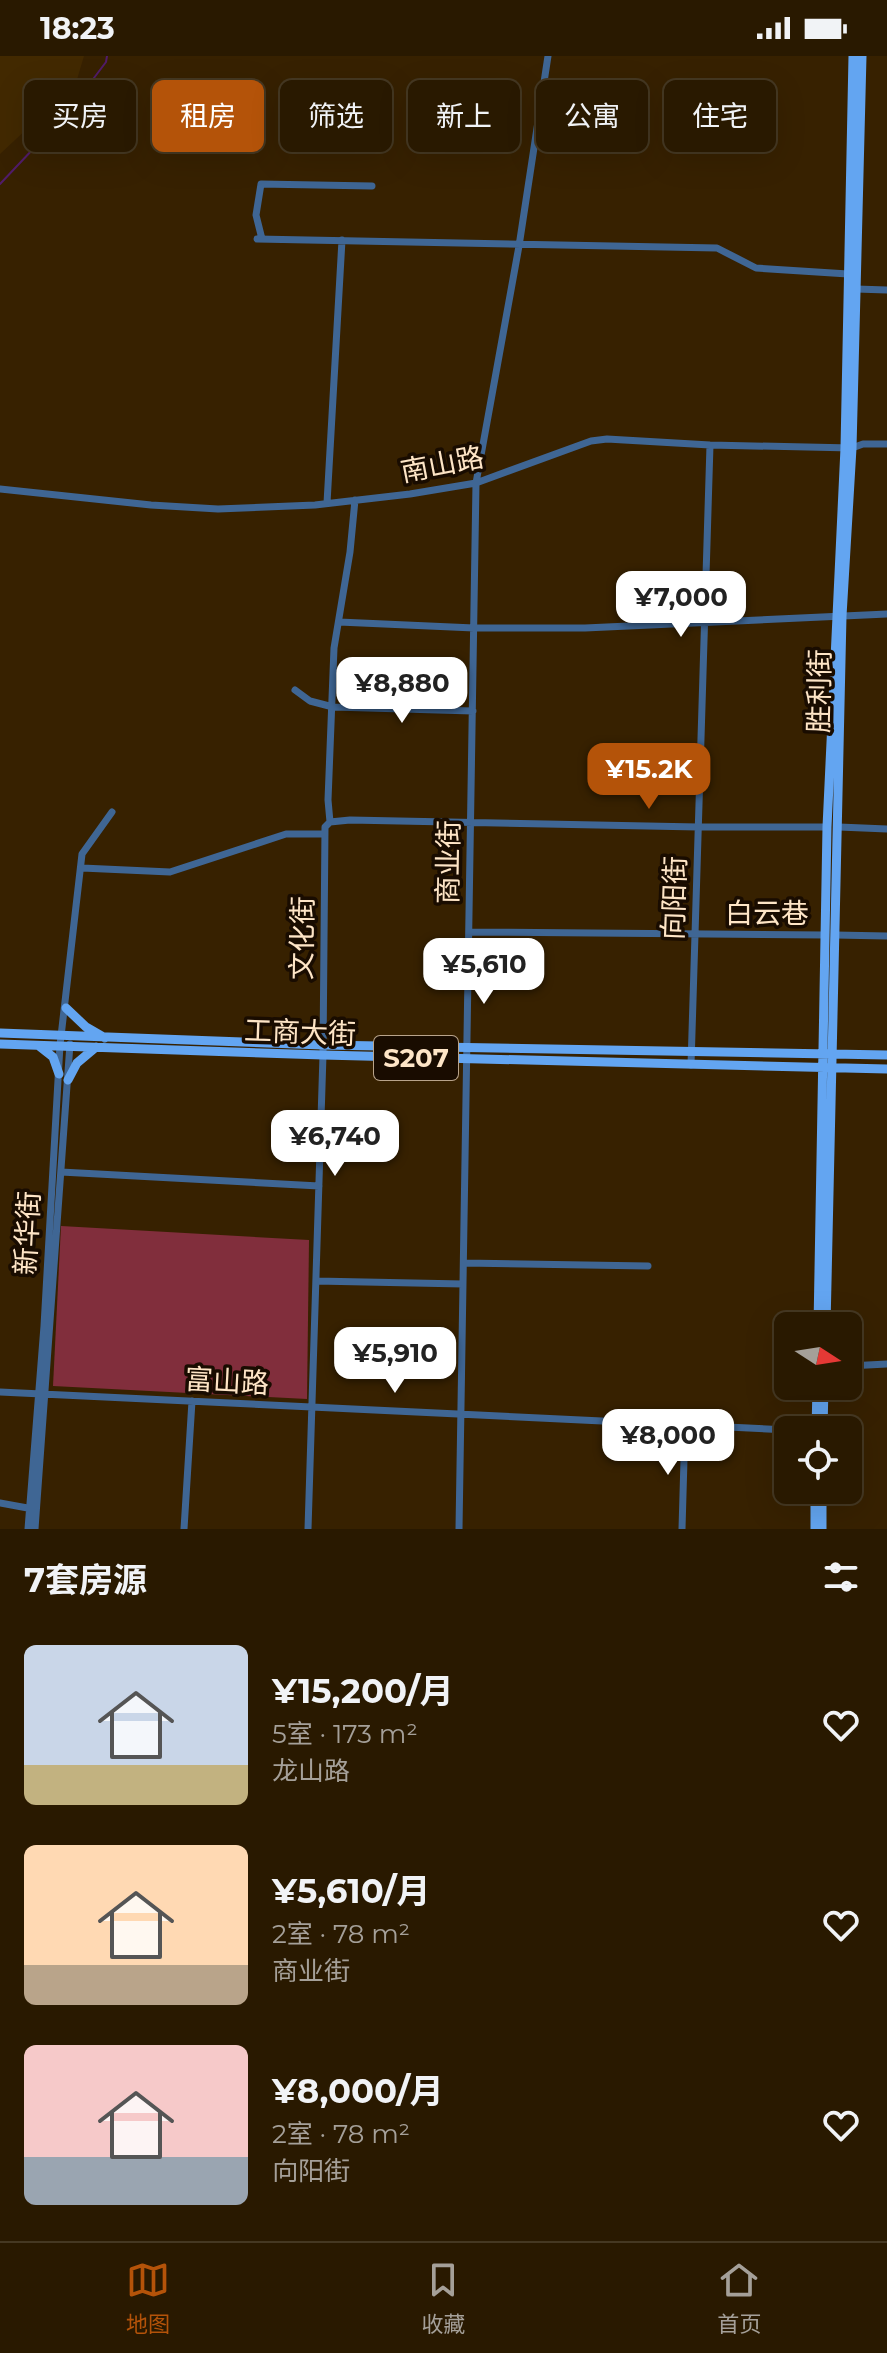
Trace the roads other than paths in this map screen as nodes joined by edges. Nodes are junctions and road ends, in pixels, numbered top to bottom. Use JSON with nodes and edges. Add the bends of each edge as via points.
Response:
{"nodes":[{"id":1,"x":548,"y":56,"type":"edge"},
{"id":2,"x":853,"y":56,"type":"edge"},
{"id":3,"x":862,"y":56,"type":"edge"},
{"id":4,"x":372,"y":186,"type":"dead end"},
{"id":5,"x":342,"y":240,"type":"junction"},
{"id":6,"x":848,"y":274,"type":"junction"},
{"id":7,"x":856,"y":289,"type":"junction"},
{"id":8,"x":887,"y":290,"type":"edge"},
{"id":9,"x":887,"y":444,"type":"edge"},
{"id":10,"x":710,"y":445,"type":"junction"},
{"id":11,"x":848,"y":448,"type":"junction"},
{"id":12,"x":476,"y":483,"type":"junction"},
{"id":13,"x":0,"y":489,"type":"edge"},
{"id":14,"x":355,"y":500,"type":"junction"},
{"id":15,"x":327,"y":503,"type":"junction"},
{"id":16,"x":887,"y":614,"type":"edge"},
{"id":17,"x":839,"y":616,"type":"junction"},
{"id":18,"x":339,"y":622,"type":"junction"},
{"id":19,"x":704,"y":622,"type":"junction"},
{"id":20,"x":474,"y":628,"type":"junction"},
{"id":21,"x":295,"y":690,"type":"dead end"},
{"id":22,"x":333,"y":707,"type":"junction"},
{"id":23,"x":473,"y":711,"type":"junction"},
{"id":24,"x":112,"y":812,"type":"dead end"},
{"id":25,"x":470,"y":823,"type":"junction"},
{"id":26,"x":327,"y":827,"type":"junction"},
{"id":27,"x":698,"y":827,"type":"junction"},
{"id":28,"x":827,"y":827,"type":"junction"},
{"id":29,"x":839,"y":827,"type":"junction"},
{"id":30,"x":887,"y":829,"type":"edge"},
{"id":31,"x":82,"y":868,"type":"junction"},
{"id":32,"x":469,"y":932,"type":"junction"},
{"id":33,"x":695,"y":934,"type":"junction"},
{"id":34,"x":830,"y":935,"type":"junction"},
{"id":35,"x":887,"y":936,"type":"edge"},
{"id":36,"x":66,"y":1008,"type":"junction"},
{"id":37,"x":0,"y":1033,"type":"edge"},
{"id":38,"x":109,"y":1039,"type":"junction"},
{"id":39,"x":66,"y":1040,"type":"junction"},
{"id":40,"x":0,"y":1044,"type":"edge"},
{"id":41,"x":32,"y":1044,"type":"junction"},
{"id":42,"x":96,"y":1047,"type":"junction"},
{"id":43,"x":469,"y":1047,"type":"junction"},
{"id":44,"x":323,"y":1050,"type":"junction"},
{"id":45,"x":693,"y":1051,"type":"junction"},
{"id":46,"x":827,"y":1053,"type":"junction"},
{"id":47,"x":887,"y":1055,"type":"edge"},
{"id":48,"x":468,"y":1059,"type":"junction"},
{"id":49,"x":691,"y":1065,"type":"junction"},
{"id":50,"x":826,"y":1068,"type":"junction"},
{"id":51,"x":887,"y":1069,"type":"edge"},
{"id":52,"x":63,"y":1077,"type":"junction"},
{"id":53,"x":61,"y":1172,"type":"junction"},
{"id":54,"x":319,"y":1186,"type":"junction"},
{"id":55,"x":464,"y":1263,"type":"junction"},
{"id":56,"x":648,"y":1266,"type":"dead end"},
{"id":57,"x":316,"y":1281,"type":"junction"},
{"id":58,"x":463,"y":1284,"type":"junction"},
{"id":59,"x":818,"y":1312,"type":"edge"},
{"id":60,"x":826,"y":1312,"type":"edge"},
{"id":61,"x":887,"y":1364,"type":"edge"},
{"id":62,"x":862,"y":1365,"type":"edge"},
{"id":63,"x":0,"y":1392,"type":"edge"},
{"id":64,"x":42,"y":1394,"type":"junction"},
{"id":65,"x":192,"y":1401,"type":"junction"},
{"id":66,"x":312,"y":1406,"type":"junction"},
{"id":67,"x":461,"y":1414,"type":"junction"},
{"id":68,"x":685,"y":1425,"type":"junction"},
{"id":69,"x":774,"y":1429,"type":"edge"},
{"id":70,"x":0,"y":1503,"type":"edge"},
{"id":71,"x":815,"y":1504,"type":"edge"},
{"id":72,"x":822,"y":1504,"type":"edge"},
{"id":73,"x":33,"y":1510,"type":"junction"},
{"id":74,"x":28,"y":1529,"type":"edge"},
{"id":75,"x":35,"y":1529,"type":"edge"},
{"id":76,"x":184,"y":1529,"type":"edge"},
{"id":77,"x":308,"y":1529,"type":"edge"},
{"id":78,"x":459,"y":1529,"type":"edge"},
{"id":79,"x":682,"y":1529,"type":"edge"},
{"id":80,"x":815,"y":1529,"type":"edge"},
{"id":81,"x":822,"y":1529,"type":"edge"}],
"edges":[{"from":1,"to":12,"type":"street","name":"商业街"},
{"from":2,"to":6,"type":"main road","name":"胜利街"},
{"from":3,"to":7,"type":"main road","name":"胜利街"},
{"from":4,"to":5,"type":"street","via":[[261,184],[256,215],[260,239]]},
{"from":5,"to":6,"type":"street","via":[[717,248],[756,268]]},
{"from":5,"to":15,"type":"street"},
{"from":6,"to":11,"type":"main road","name":"胜利街"},
{"from":7,"to":8,"type":"street"},
{"from":7,"to":11,"type":"main road","name":"胜利街"},
{"from":9,"to":11,"type":"street","name":"南山路"},
{"from":10,"to":11,"type":"street","name":"南山路"},
{"from":10,"to":12,"type":"street","name":"南山路","via":[[591,441]]},
{"from":10,"to":19,"type":"street","name":"向阳街"},
{"from":11,"to":17,"type":"main road","name":"胜利街"},
{"from":12,"to":14,"type":"street","name":"南山路"},
{"from":12,"to":20,"type":"street","name":"商业街"},
{"from":13,"to":15,"type":"street","name":"南山路","via":[[218,509]]},
{"from":14,"to":15,"type":"street","name":"南山路"},
{"from":14,"to":18,"type":"street","name":"文化街"},
{"from":16,"to":17,"type":"street"},
{"from":17,"to":19,"type":"street"},
{"from":17,"to":28,"type":"main road","name":"胜利街"},
{"from":17,"to":29,"type":"main road","name":"胜利街"},
{"from":18,"to":20,"type":"street"},
{"from":18,"to":22,"type":"street","name":"文化街"},
{"from":19,"to":20,"type":"street"},
{"from":19,"to":27,"type":"street","name":"向阳街"},
{"from":20,"to":23,"type":"street","name":"商业街"},
{"from":21,"to":22,"type":"street"},
{"from":22,"to":23,"type":"street"},
{"from":22,"to":26,"type":"street","name":"文化街"},
{"from":23,"to":25,"type":"street","name":"商业街"},
{"from":24,"to":31,"type":"street","name":"新华街","via":[[82,854]]},
{"from":25,"to":26,"type":"street"},
{"from":25,"to":27,"type":"street"},
{"from":25,"to":32,"type":"street","name":"商业街"},
{"from":26,"to":31,"type":"street","via":[[286,834],[170,872]]},
{"from":26,"to":44,"type":"street","name":"文化街"},
{"from":27,"to":28,"type":"street"},
{"from":27,"to":33,"type":"street","name":"向阳街"},
{"from":28,"to":34,"type":"main road","name":"胜利街"},
{"from":29,"to":30,"type":"street"},
{"from":29,"to":34,"type":"main road","name":"胜利街"},
{"from":31,"to":36,"type":"street","name":"新华街"},
{"from":32,"to":33,"type":"street","name":"白云巷"},
{"from":32,"to":43,"type":"street","name":"商业街"},
{"from":33,"to":34,"type":"street","name":"白云巷"},
{"from":33,"to":45,"type":"street","name":"向阳街"},
{"from":34,"to":35,"type":"street","name":"白云巷"},
{"from":34,"to":46,"type":"main road","name":"胜利街"},
{"from":36,"to":38,"type":"main road"},
{"from":36,"to":39,"type":"street","name":"新华街"},
{"from":37,"to":39,"type":"main road","name":"工商大街","number":"S207"},
{"from":38,"to":39,"type":"main road","name":"工商大街","number":"S207"},
{"from":38,"to":44,"type":"main road","name":"工商大街","number":"S207"},
{"from":39,"to":41,"type":"main road","name":"工商大街","number":"S207"},
{"from":39,"to":42,"type":"main road","name":"工商大街","number":"S207"},
{"from":39,"to":52,"type":"street","name":"新华街"},
{"from":40,"to":41,"type":"main road","name":"工商大街","number":"S207"},
{"from":41,"to":52,"type":"main road","via":[[53,1057]]},
{"from":42,"to":44,"type":"main road","name":"工商大街","number":"S207"},
{"from":42,"to":52,"type":"main road"},
{"from":43,"to":44,"type":"main road","name":"工商大街","number":"S207"},
{"from":43,"to":45,"type":"main road","name":"工商大街","number":"S207"},
{"from":43,"to":48,"type":"street","name":"商业街"},
{"from":44,"to":48,"type":"main road","name":"工商大街","number":"S207"},
{"from":44,"to":54,"type":"street","name":"文化街"},
{"from":45,"to":46,"type":"main road","name":"工商大街","number":"S207"},
{"from":45,"to":49,"type":"street","name":"向阳街"},
{"from":46,"to":47,"type":"main road","name":"工商大街","number":"S207"},
{"from":46,"to":50,"type":"main road","name":"胜利街"},
{"from":48,"to":49,"type":"main road","name":"工商大街","number":"S207"},
{"from":48,"to":55,"type":"street","name":"商业街"},
{"from":49,"to":50,"type":"main road","name":"工商大街","number":"S207"},
{"from":50,"to":51,"type":"main road","name":"工商大街","number":"S207"},
{"from":50,"to":59,"type":"main road","name":"胜利街"},
{"from":50,"to":60,"type":"main road","name":"胜利街"},
{"from":52,"to":53,"type":"street","name":"新华街"},
{"from":52,"to":64,"type":"street","name":"新华街"},
{"from":53,"to":54,"type":"street"},
{"from":53,"to":64,"type":"street","name":"新华街"},
{"from":54,"to":57,"type":"street","name":"文化街"},
{"from":55,"to":56,"type":"street"},
{"from":55,"to":58,"type":"street","name":"商业街"},
{"from":57,"to":58,"type":"street"},
{"from":57,"to":66,"type":"street","name":"文化街"},
{"from":58,"to":67,"type":"street","name":"商业街"},
{"from":61,"to":62,"type":"street"},
{"from":63,"to":64,"type":"street","name":"富山路"},
{"from":64,"to":65,"type":"street","name":"富山路"},
{"from":64,"to":73,"type":"street","name":"新华街"},
{"from":65,"to":66,"type":"street","name":"富山路"},
{"from":65,"to":76,"type":"street"},
{"from":66,"to":67,"type":"street","name":"富山路"},
{"from":66,"to":77,"type":"street","name":"文化街"},
{"from":67,"to":68,"type":"street","name":"富山路"},
{"from":67,"to":78,"type":"street","name":"商业街"},
{"from":68,"to":69,"type":"street","name":"富山路"},
{"from":68,"to":79,"type":"street"},
{"from":70,"to":73,"type":"street"},
{"from":71,"to":80,"type":"main road"},
{"from":72,"to":81,"type":"main road"},
{"from":73,"to":74,"type":"street","name":"新华街"},
{"from":73,"to":75,"type":"street","name":"新华街"}]}
